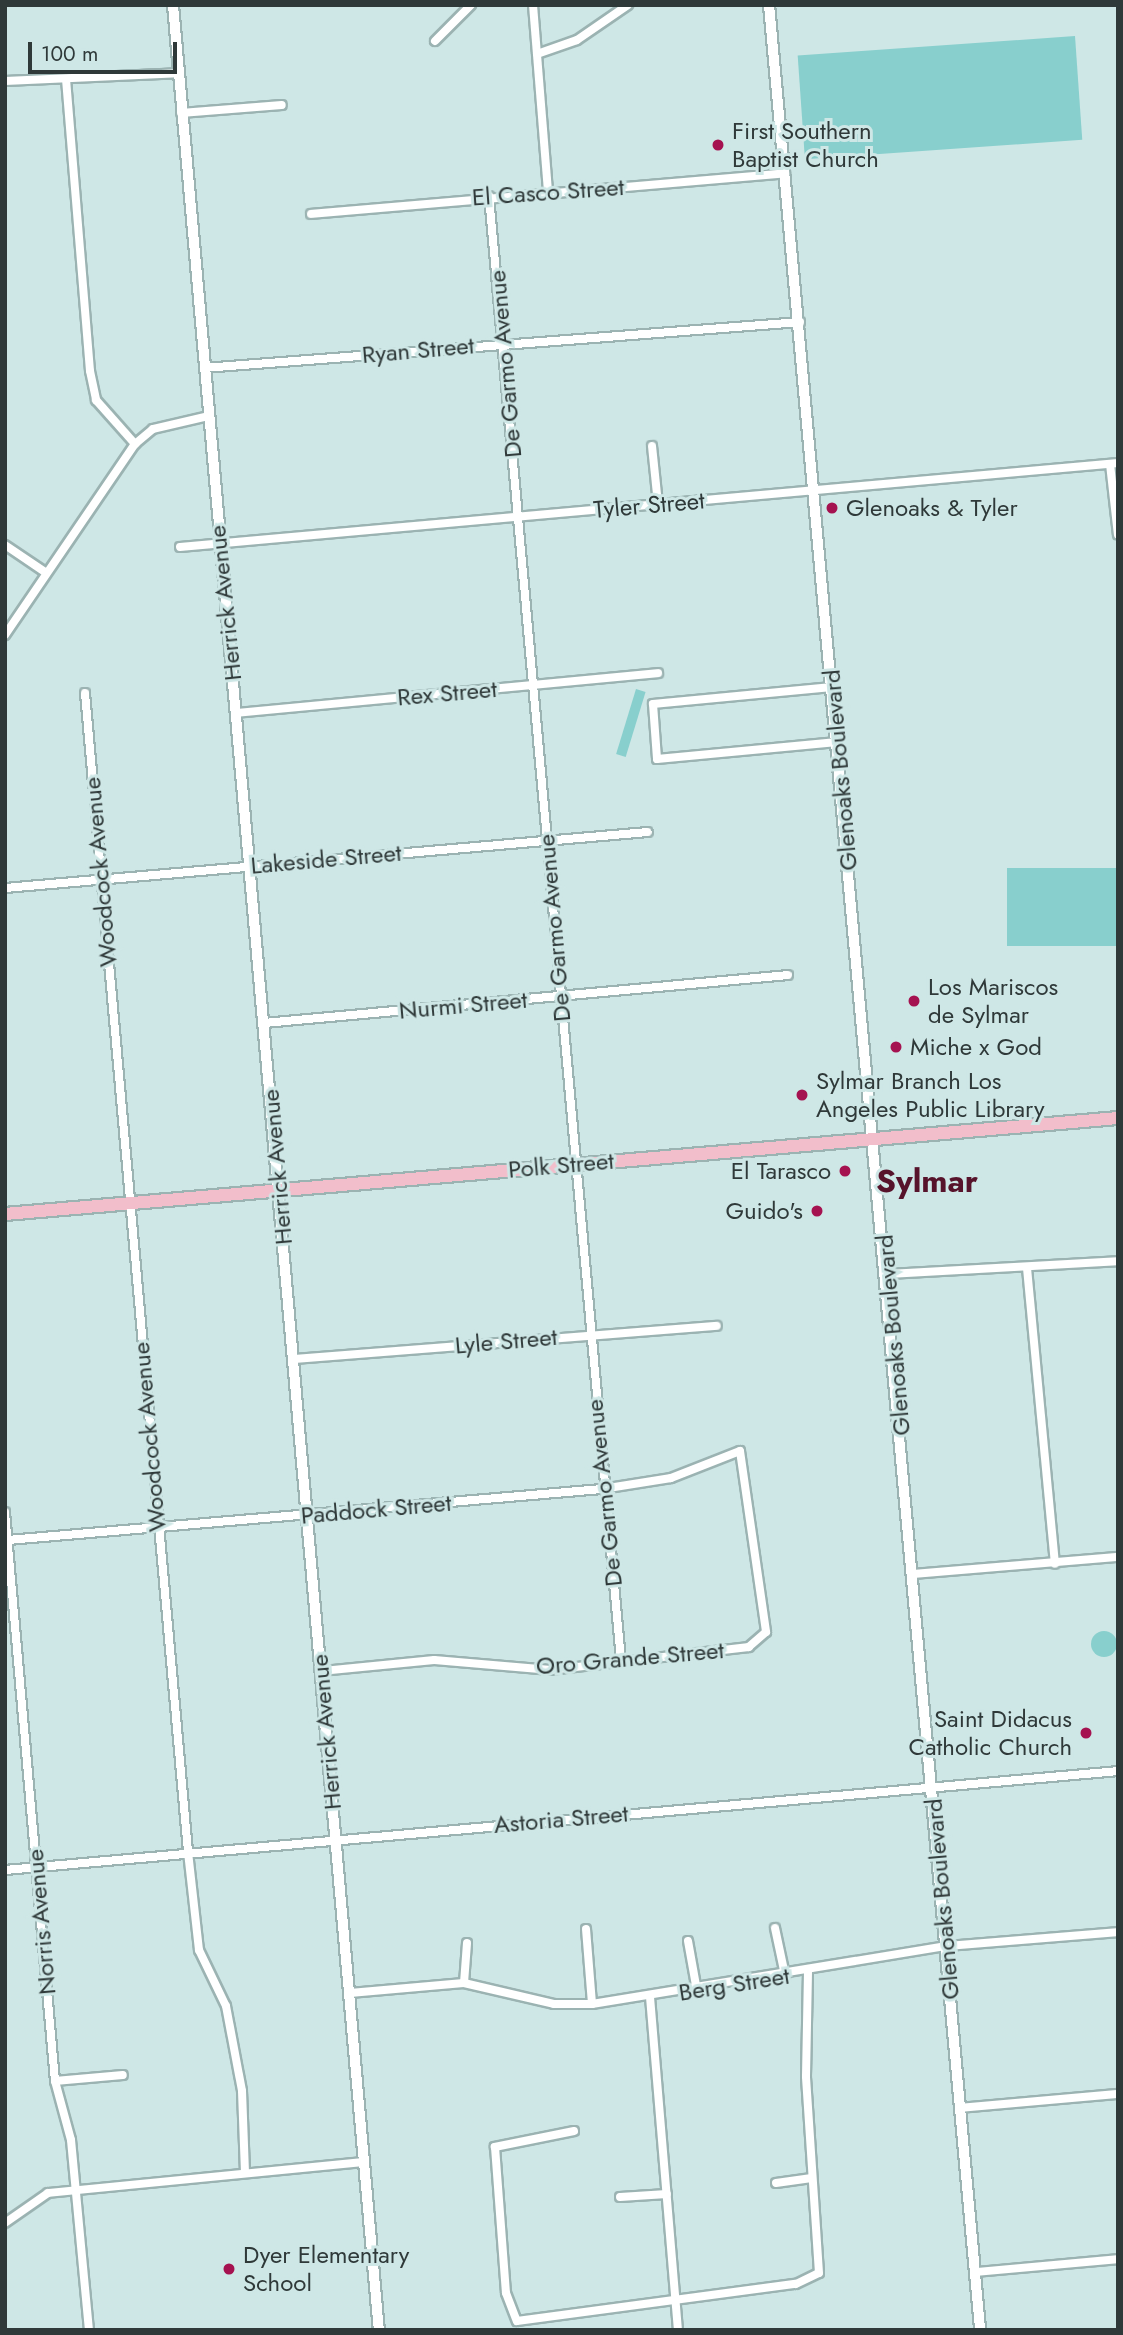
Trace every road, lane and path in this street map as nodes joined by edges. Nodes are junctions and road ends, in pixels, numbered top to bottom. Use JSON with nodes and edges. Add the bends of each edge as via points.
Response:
{"nodes":[{"id":1,"x":173,"y":5,"type":"edge"},
{"id":2,"x":471,"y":5,"type":"edge"},
{"id":3,"x":533,"y":5,"type":"edge"},
{"id":4,"x":628,"y":5,"type":"edge"},
{"id":5,"x":769,"y":5,"type":"edge"},
{"id":6,"x":435,"y":41,"type":"dead end"},
{"id":7,"x":537,"y":54,"type":"junction"},
{"id":8,"x":178,"y":73,"type":"junction"},
{"id":9,"x":66,"y":79,"type":"junction"},
{"id":10,"x":5,"y":81,"type":"edge"},
{"id":11,"x":282,"y":105,"type":"dead end"},
{"id":12,"x":181,"y":113,"type":"junction"},
{"id":13,"x":785,"y":173,"type":"junction"},
{"id":14,"x":548,"y":193,"type":"junction"},
{"id":15,"x":489,"y":196,"type":"junction"},
{"id":16,"x":311,"y":214,"type":"dead end"},
{"id":17,"x":800,"y":322,"type":"junction"},
{"id":18,"x":504,"y":342,"type":"junction"},
{"id":19,"x":204,"y":368,"type":"junction"},
{"id":20,"x":209,"y":416,"type":"junction"},
{"id":21,"x":135,"y":444,"type":"junction"},
{"id":22,"x":652,"y":446,"type":"dead end"},
{"id":23,"x":1114,"y":464,"type":"edge"},
{"id":24,"x":817,"y":491,"type":"junction"},
{"id":25,"x":658,"y":505,"type":"junction"},
{"id":26,"x":519,"y":517,"type":"junction"},
{"id":27,"x":1118,"y":535,"type":"edge"},
{"id":28,"x":219,"y":544,"type":"junction"},
{"id":29,"x":5,"y":545,"type":"edge"},
{"id":30,"x":180,"y":547,"type":"dead end"},
{"id":31,"x":45,"y":572,"type":"junction"},
{"id":32,"x":5,"y":635,"type":"edge"},
{"id":33,"x":658,"y":673,"type":"dead end"},
{"id":34,"x":537,"y":684,"type":"junction"},
{"id":35,"x":832,"y":687,"type":"junction"},
{"id":36,"x":85,"y":693,"type":"dead end"},
{"id":37,"x":236,"y":713,"type":"junction"},
{"id":38,"x":837,"y":742,"type":"junction"},
{"id":39,"x":648,"y":831,"type":"dead end"},
{"id":40,"x":546,"y":840,"type":"junction"},
{"id":41,"x":250,"y":866,"type":"junction"},
{"id":42,"x":100,"y":882,"type":"junction"},
{"id":43,"x":5,"y":888,"type":"edge"},
{"id":44,"x":788,"y":975,"type":"dead end"},
{"id":45,"x":558,"y":996,"type":"junction"},
{"id":46,"x":264,"y":1023,"type":"junction"},
{"id":47,"x":1118,"y":1118,"type":"edge"},
{"id":48,"x":874,"y":1139,"type":"junction"},
{"id":49,"x":576,"y":1164,"type":"junction"},
{"id":50,"x":278,"y":1192,"type":"junction"},
{"id":51,"x":129,"y":1205,"type":"junction"},
{"id":52,"x":5,"y":1214,"type":"edge"},
{"id":53,"x":1118,"y":1261,"type":"edge"},
{"id":54,"x":1027,"y":1268,"type":"junction"},
{"id":55,"x":888,"y":1274,"type":"junction"},
{"id":56,"x":718,"y":1326,"type":"dead end"},
{"id":57,"x":589,"y":1334,"type":"junction"},
{"id":58,"x":295,"y":1359,"type":"junction"},
{"id":59,"x":602,"y":1489,"type":"junction"},
{"id":60,"x":5,"y":1512,"type":"edge"},
{"id":61,"x":308,"y":1514,"type":"junction"},
{"id":62,"x":157,"y":1531,"type":"junction"},
{"id":63,"x":8,"y":1540,"type":"junction"},
{"id":64,"x":1118,"y":1557,"type":"edge"},
{"id":65,"x":1055,"y":1564,"type":"junction"},
{"id":66,"x":914,"y":1574,"type":"junction"},
{"id":67,"x":8,"y":1584,"type":"edge"},
{"id":68,"x":10,"y":1616,"type":"edge"},
{"id":69,"x":766,"y":1632,"type":"joint"},
{"id":70,"x":621,"y":1661,"type":"junction"},
{"id":71,"x":321,"y":1671,"type":"junction"},
{"id":72,"x":1118,"y":1771,"type":"edge"},
{"id":73,"x":932,"y":1787,"type":"junction"},
{"id":74,"x":335,"y":1838,"type":"junction"},
{"id":75,"x":188,"y":1853,"type":"junction"},
{"id":76,"x":37,"y":1868,"type":"junction"},
{"id":77,"x":5,"y":1870,"type":"edge"},
{"id":78,"x":775,"y":1928,"type":"dead end"},
{"id":79,"x":586,"y":1929,"type":"dead end"},
{"id":80,"x":1118,"y":1932,"type":"edge"},
{"id":81,"x":688,"y":1941,"type":"dead end"},
{"id":82,"x":467,"y":1942,"type":"dead end"},
{"id":83,"x":948,"y":1946,"type":"junction"},
{"id":84,"x":808,"y":1972,"type":"junction"},
{"id":85,"x":785,"y":1975,"type":"junction"},
{"id":86,"x":464,"y":1983,"type":"junction"},
{"id":87,"x":697,"y":1991,"type":"junction"},
{"id":88,"x":350,"y":1993,"type":"junction"},
{"id":89,"x":650,"y":1997,"type":"junction"},
{"id":90,"x":592,"y":2004,"type":"junction"},
{"id":91,"x":123,"y":2075,"type":"dead end"},
{"id":92,"x":55,"y":2081,"type":"junction"},
{"id":93,"x":1118,"y":2094,"type":"edge"},
{"id":94,"x":960,"y":2108,"type":"junction"},
{"id":95,"x":574,"y":2131,"type":"dead end"},
{"id":96,"x":364,"y":2162,"type":"junction"},
{"id":97,"x":245,"y":2173,"type":"junction"},
{"id":98,"x":812,"y":2178,"type":"junction"},
{"id":99,"x":776,"y":2183,"type":"dead end"},
{"id":100,"x":76,"y":2189,"type":"junction"},
{"id":101,"x":667,"y":2194,"type":"junction"},
{"id":102,"x":620,"y":2197,"type":"dead end"},
{"id":103,"x":5,"y":2222,"type":"edge"},
{"id":104,"x":1118,"y":2259,"type":"edge"},
{"id":105,"x":976,"y":2272,"type":"junction"},
{"id":106,"x":675,"y":2302,"type":"junction"},
{"id":107,"x":89,"y":2330,"type":"edge"},
{"id":108,"x":379,"y":2330,"type":"edge"},
{"id":109,"x":678,"y":2330,"type":"edge"},
{"id":110,"x":980,"y":2330,"type":"edge"}],
"edges":[{"from":1,"to":8,"type":"street","name":"Herrick Avenue"},
{"from":2,"to":6,"type":"street"},
{"from":3,"to":7,"type":"street"},
{"from":4,"to":7,"type":"street","via":[[577,40]]},
{"from":5,"to":13,"type":"main road","name":"Glenoaks Boulevard"},
{"from":7,"to":14,"type":"street"},
{"from":8,"to":9,"type":"street"},
{"from":8,"to":12,"type":"street","name":"Herrick Avenue"},
{"from":9,"to":10,"type":"street"},
{"from":9,"to":21,"type":"street","via":[[90,371],[96,400]]},
{"from":11,"to":12,"type":"street"},
{"from":12,"to":19,"type":"street","name":"Herrick Avenue"},
{"from":13,"to":14,"type":"street","name":"El Casco Street"},
{"from":13,"to":17,"type":"main road","name":"Glenoaks Boulevard"},
{"from":14,"to":15,"type":"street","name":"El Casco Street"},
{"from":15,"to":16,"type":"street","name":"El Casco Street"},
{"from":15,"to":18,"type":"street","name":"De Garmo Avenue"},
{"from":17,"to":18,"type":"street","name":"Ryan Street"},
{"from":17,"to":24,"type":"main road","name":"Glenoaks Boulevard"},
{"from":18,"to":19,"type":"street","name":"Ryan Street"},
{"from":18,"to":26,"type":"street","name":"De Garmo Avenue"},
{"from":19,"to":20,"type":"street","name":"Herrick Avenue"},
{"from":20,"to":21,"type":"street","via":[[153,429]]},
{"from":20,"to":28,"type":"street","name":"Herrick Avenue"},
{"from":21,"to":31,"type":"street"},
{"from":22,"to":25,"type":"street"},
{"from":23,"to":24,"type":"street","name":"Tyler Street"},
{"from":23,"to":27,"type":"street"},
{"from":24,"to":25,"type":"street","name":"Tyler Street"},
{"from":24,"to":35,"type":"main road","name":"Glenoaks Boulevard"},
{"from":25,"to":26,"type":"street","name":"Tyler Street"},
{"from":26,"to":28,"type":"street","name":"Tyler Street"},
{"from":26,"to":34,"type":"street","name":"De Garmo Avenue"},
{"from":28,"to":30,"type":"street","name":"Tyler Street"},
{"from":28,"to":37,"type":"street","name":"Herrick Avenue"},
{"from":29,"to":31,"type":"street"},
{"from":31,"to":32,"type":"street"},
{"from":33,"to":34,"type":"street","name":"Rex Street"},
{"from":34,"to":37,"type":"street","name":"Rex Street"},
{"from":34,"to":40,"type":"street","name":"De Garmo Avenue"},
{"from":35,"to":38,"type":"main road","name":"Glenoaks Boulevard"},
{"from":35,"to":38,"type":"street","via":[[653,704],[657,759]]},
{"from":36,"to":42,"type":"street","name":"Woodcock Avenue"},
{"from":37,"to":41,"type":"street","name":"Herrick Avenue"},
{"from":38,"to":48,"type":"main road","name":"Glenoaks Boulevard"},
{"from":39,"to":40,"type":"street","name":"Lakeside Street"},
{"from":40,"to":41,"type":"street","name":"Lakeside Street"},
{"from":40,"to":45,"type":"street","name":"De Garmo Avenue"},
{"from":41,"to":42,"type":"street","name":"Lakeside Street"},
{"from":41,"to":46,"type":"street","name":"Herrick Avenue"},
{"from":42,"to":43,"type":"street","name":"Lakeside Street"},
{"from":42,"to":51,"type":"street","name":"Woodcock Avenue"},
{"from":44,"to":45,"type":"street","name":"Nurmi Street"},
{"from":45,"to":46,"type":"street","name":"Nurmi Street"},
{"from":45,"to":49,"type":"street","name":"De Garmo Avenue"},
{"from":46,"to":50,"type":"street","name":"Herrick Avenue"},
{"from":47,"to":48,"type":"main road","name":"Polk Street"},
{"from":48,"to":49,"type":"main road","name":"Polk Street"},
{"from":48,"to":55,"type":"main road","name":"Glenoaks Boulevard"},
{"from":49,"to":50,"type":"main road","name":"Polk Street"},
{"from":49,"to":57,"type":"street","name":"De Garmo Avenue"},
{"from":50,"to":51,"type":"main road","name":"Polk Street"},
{"from":50,"to":58,"type":"street","name":"Herrick Avenue"},
{"from":51,"to":52,"type":"main road","name":"Polk Street"},
{"from":51,"to":62,"type":"street","name":"Woodcock Avenue"},
{"from":53,"to":54,"type":"street","via":[[1067,1269]]},
{"from":54,"to":55,"type":"street"},
{"from":54,"to":65,"type":"street"},
{"from":55,"to":66,"type":"main road","name":"Glenoaks Boulevard"},
{"from":56,"to":57,"type":"street","name":"Lyle Street"},
{"from":57,"to":58,"type":"street","name":"Lyle Street"},
{"from":57,"to":59,"type":"street","name":"De Garmo Avenue"},
{"from":58,"to":61,"type":"street","name":"Herrick Avenue"},
{"from":59,"to":61,"type":"street","name":"Paddock Street"},
{"from":59,"to":69,"type":"street","name":"Paddock Street","via":[[671,1478],[740,1451]]},
{"from":59,"to":70,"type":"street","name":"De Garmo Avenue"},
{"from":60,"to":63,"type":"street","name":"Norris Avenue"},
{"from":61,"to":62,"type":"street","name":"Paddock Street"},
{"from":61,"to":71,"type":"street","name":"Herrick Avenue"},
{"from":62,"to":63,"type":"street","name":"Paddock Street"},
{"from":62,"to":75,"type":"street","name":"Woodcock Avenue"},
{"from":63,"to":67,"type":"street","name":"Norris Avenue"},
{"from":64,"to":65,"type":"street"},
{"from":65,"to":66,"type":"street"},
{"from":66,"to":73,"type":"main road","name":"Glenoaks Boulevard"},
{"from":67,"to":68,"type":"street","name":"Norris Avenue"},
{"from":68,"to":76,"type":"street","name":"Norris Avenue"},
{"from":69,"to":70,"type":"street","name":"Oro Grande Street","via":[[749,1647]]},
{"from":70,"to":71,"type":"street","name":"Oro Grande Street","via":[[551,1670],[434,1660]]},
{"from":71,"to":74,"type":"street","name":"Herrick Avenue"},
{"from":72,"to":73,"type":"street","name":"Astoria Street"},
{"from":73,"to":74,"type":"street","name":"Astoria Street"},
{"from":73,"to":83,"type":"main road","name":"Glenoaks Boulevard"},
{"from":74,"to":75,"type":"street","name":"Astoria Street"},
{"from":74,"to":88,"type":"street","name":"Herrick Avenue"},
{"from":75,"to":76,"type":"street","name":"Astoria Street"},
{"from":75,"to":97,"type":"street","name":"Woodcock Avenue","via":[[199,1950],[226,2006],[231,2030]]},
{"from":76,"to":77,"type":"street","name":"Astoria Street"},
{"from":76,"to":92,"type":"street","name":"Norris Avenue"},
{"from":78,"to":85,"type":"street"},
{"from":79,"to":90,"type":"street"},
{"from":80,"to":83,"type":"street","name":"Berg Street"},
{"from":81,"to":87,"type":"street"},
{"from":82,"to":86,"type":"street"},
{"from":83,"to":84,"type":"street","name":"Berg Street"},
{"from":83,"to":94,"type":"main road","name":"Glenoaks Boulevard"},
{"from":84,"to":85,"type":"street","name":"Berg Street"},
{"from":84,"to":98,"type":"street"},
{"from":85,"to":87,"type":"street","name":"Berg Street"},
{"from":86,"to":88,"type":"street","name":"Berg Street"},
{"from":86,"to":90,"type":"street","name":"Berg Street","via":[[554,2004]]},
{"from":87,"to":89,"type":"street","name":"Berg Street"},
{"from":88,"to":96,"type":"street","name":"Herrick Avenue"},
{"from":89,"to":90,"type":"street","name":"Berg Street"},
{"from":89,"to":101,"type":"street"},
{"from":91,"to":92,"type":"street"},
{"from":92,"to":100,"type":"street","name":"Norris Avenue"},
{"from":93,"to":94,"type":"street"},
{"from":94,"to":105,"type":"main road","name":"Glenoaks Boulevard"},
{"from":95,"to":106,"type":"street","via":[[495,2147],[506,2293],[517,2321]]},
{"from":96,"to":97,"type":"street"},
{"from":96,"to":108,"type":"street","name":"Herrick Avenue"},
{"from":97,"to":100,"type":"street"},
{"from":98,"to":99,"type":"street"},
{"from":98,"to":106,"type":"street","via":[[820,2273],[796,2284],[716,2290]]},
{"from":100,"to":103,"type":"street","via":[[48,2193]]},
{"from":100,"to":107,"type":"street","name":"Norris Avenue"},
{"from":101,"to":102,"type":"street"},
{"from":101,"to":106,"type":"street"},
{"from":104,"to":105,"type":"street"},
{"from":105,"to":110,"type":"main road","name":"Glenoaks Boulevard"},
{"from":106,"to":109,"type":"street"}]}
